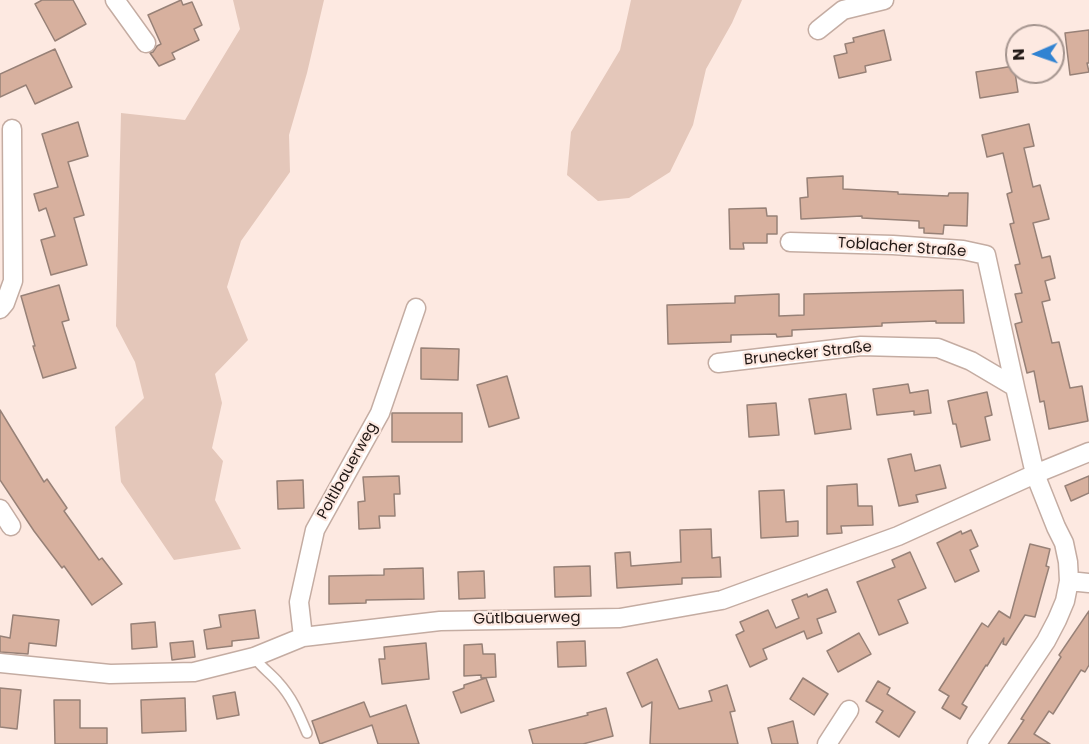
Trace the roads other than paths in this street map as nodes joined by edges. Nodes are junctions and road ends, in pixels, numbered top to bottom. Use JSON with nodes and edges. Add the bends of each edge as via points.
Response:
{"nodes":[{"id":1,"x":115,"y":0,"type":"edge"},
{"id":2,"x":884,"y":0,"type":"edge"},
{"id":3,"x":818,"y":30,"type":"dead end"},
{"id":4,"x":146,"y":43,"type":"dead end"},
{"id":5,"x":12,"y":129,"type":"dead end"},
{"id":6,"x":790,"y":242,"type":"dead end"},
{"id":7,"x":416,"y":308,"type":"dead end"},
{"id":8,"x":0,"y":309,"type":"edge"},
{"id":9,"x":718,"y":363,"type":"dead end"},
{"id":10,"x":1015,"y":387,"type":"junction"},
{"id":11,"x":1089,"y":452,"type":"edge"},
{"id":12,"x":1035,"y":474,"type":"junction"},
{"id":13,"x":0,"y":509,"type":"edge"},
{"id":14,"x":11,"y":526,"type":"dead end"},
{"id":15,"x":1069,"y":581,"type":"junction"},
{"id":16,"x":1089,"y":583,"type":"edge"},
{"id":17,"x":303,"y":637,"type":"junction"},
{"id":18,"x":254,"y":657,"type":"junction"},
{"id":19,"x":0,"y":663,"type":"edge"},
{"id":20,"x":849,"y":710,"type":"dead end"},
{"id":21,"x":307,"y":733,"type":"dead end"},
{"id":22,"x":827,"y":744,"type":"edge"},
{"id":23,"x":977,"y":744,"type":"edge"}],
"edges":[{"from":1,"to":4,"type":"street"},
{"from":2,"to":3,"type":"street","via":[[843,10]]},
{"from":5,"to":8,"type":"street","via":[[13,281]]},
{"from":6,"to":10,"type":"street","name":"Toblacher Straße","via":[[894,245],[986,255]]},
{"from":7,"to":17,"type":"street","name":"Poltlbauerweg","via":[[380,413],[315,530],[299,602]]},
{"from":9,"to":10,"type":"street","name":"Brunecker Straße","via":[[861,346],[938,348],[971,361]]},
{"from":10,"to":12,"type":"street"},
{"from":11,"to":12,"type":"street","name":"Gütlbauerweg"},
{"from":12,"to":15,"type":"street","via":[[1064,543]]},
{"from":12,"to":17,"type":"street","name":"Gütlbauerweg","via":[[898,536],[722,600],[620,618],[440,621]]},
{"from":13,"to":14,"type":"street"},
{"from":15,"to":16,"type":"street"},
{"from":15,"to":23,"type":"street","via":[[1058,620]]},
{"from":17,"to":18,"type":"street","name":"Gütlbauerweg"},
{"from":18,"to":19,"type":"street","name":"Gütlbauerweg","via":[[194,672],[110,674]]},
{"from":18,"to":21,"type":"lane","via":[[294,702]]},
{"from":20,"to":22,"type":"street"}]}
